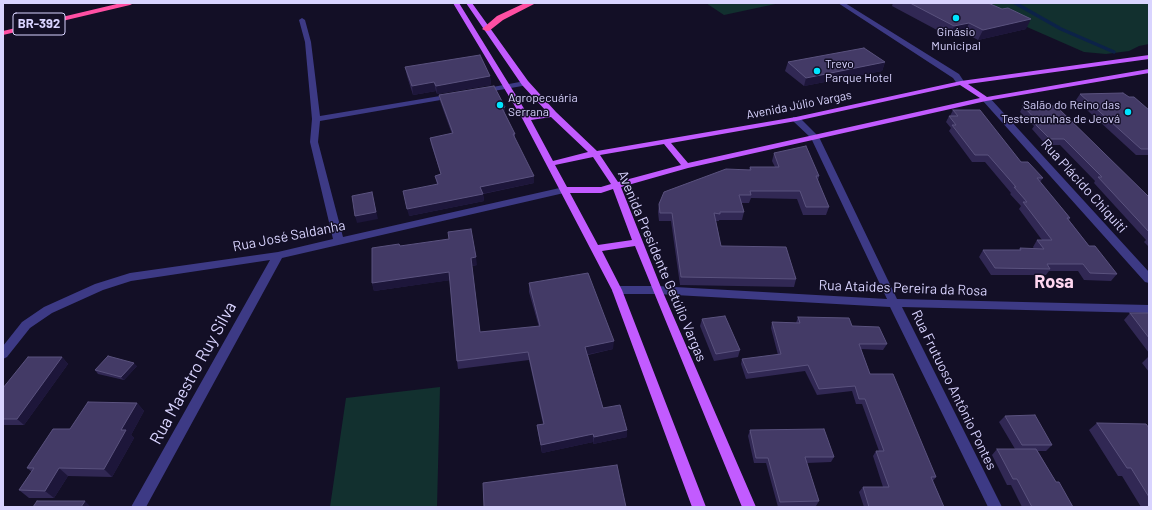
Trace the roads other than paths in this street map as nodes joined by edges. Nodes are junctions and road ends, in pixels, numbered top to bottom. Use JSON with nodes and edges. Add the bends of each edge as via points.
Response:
{"nodes":[{"id":1,"x":108,"y":3,"type":"edge"},
{"id":2,"x":130,"y":3,"type":"edge"},
{"id":3,"x":456,"y":3,"type":"edge"},
{"id":4,"x":469,"y":3,"type":"edge"},
{"id":5,"x":532,"y":3,"type":"edge"},
{"id":6,"x":841,"y":3,"type":"edge"},
{"id":7,"x":75,"y":16,"type":"junction"},
{"id":8,"x":302,"y":20,"type":"dead end"},
{"id":9,"x":486,"y":29,"type":"junction"},
{"id":10,"x":3,"y":33,"type":"edge"},
{"id":11,"x":1149,"y":57,"type":"edge"},
{"id":12,"x":1115,"y":62,"type":"junction"},
{"id":13,"x":1149,"y":71,"type":"edge"},
{"id":14,"x":1133,"y":73,"type":"junction"},
{"id":15,"x":525,"y":83,"type":"junction"},
{"id":16,"x":961,"y":83,"type":"junction"},
{"id":17,"x":506,"y":87,"type":"junction"},
{"id":18,"x":474,"y":92,"type":"edge"},
{"id":19,"x":458,"y":95,"type":"edge"},
{"id":20,"x":986,"y":99,"type":"junction"},
{"id":21,"x":553,"y":114,"type":"junction"},
{"id":22,"x":526,"y":118,"type":"junction"},
{"id":23,"x":316,"y":119,"type":"junction"},
{"id":24,"x":796,"y":119,"type":"junction"},
{"id":25,"x":815,"y":137,"type":"junction"},
{"id":26,"x":666,"y":142,"type":"junction"},
{"id":27,"x":595,"y":154,"type":"junction"},
{"id":28,"x":550,"y":164,"type":"junction"},
{"id":29,"x":686,"y":166,"type":"junction"},
{"id":30,"x":616,"y":186,"type":"junction"},
{"id":31,"x":564,"y":190,"type":"junction"},
{"id":32,"x":339,"y":242,"type":"junction"},
{"id":33,"x":638,"y":242,"type":"junction"},
{"id":34,"x":596,"y":249,"type":"junction"},
{"id":35,"x":278,"y":255,"type":"junction"},
{"id":36,"x":1149,"y":279,"type":"edge"},
{"id":37,"x":617,"y":290,"type":"junction"},
{"id":38,"x":656,"y":290,"type":"junction"},
{"id":39,"x":894,"y":303,"type":"junction"},
{"id":40,"x":1149,"y":309,"type":"edge"},
{"id":41,"x":3,"y":354,"type":"edge"},
{"id":42,"x":138,"y":507,"type":"edge"},
{"id":43,"x":699,"y":507,"type":"edge"},
{"id":44,"x":749,"y":507,"type":"edge"},
{"id":45,"x":995,"y":507,"type":"edge"}],
"edges":[{"from":1,"to":7,"type":"highway"},
{"from":2,"to":7,"type":"highway","number":"BR-392"},
{"from":3,"to":17,"type":"main road"},
{"from":4,"to":9,"type":"main road","name":"Avenida Presidente Getúlio Vargas"},
{"from":5,"to":9,"type":"highway","via":[[500,18]]},
{"from":6,"to":16,"type":"street","via":[[956,76]]},
{"from":7,"to":10,"type":"highway","number":"BR-392"},
{"from":8,"to":23,"type":"street","via":[[308,42]]},
{"from":9,"to":15,"type":"main road","name":"Avenida Presidente Getúlio Vargas"},
{"from":11,"to":12,"type":"main road","name":"Avenida Júlio Vargas"},
{"from":12,"to":14,"type":"main road"},
{"from":12,"to":16,"type":"main road","name":"Avenida Júlio Vargas"},
{"from":13,"to":14,"type":"main road"},
{"from":14,"to":20,"type":"main road"},
{"from":15,"to":17,"type":"street"},
{"from":15,"to":21,"type":"main road","name":"Avenida Presidente Getúlio Vargas"},
{"from":16,"to":20,"type":"main road","name":"Rua Plácido Chiquiti"},
{"from":16,"to":24,"type":"main road","name":"Avenida Júlio Vargas"},
{"from":17,"to":18,"type":"street"},
{"from":17,"to":22,"type":"main road"},
{"from":19,"to":23,"type":"street"},
{"from":20,"to":25,"type":"main road"},
{"from":20,"to":36,"type":"street","name":"Rua Plácido Chiquiti"},
{"from":21,"to":22,"type":"main road"},
{"from":21,"to":27,"type":"main road","name":"Avenida Presidente Getúlio Vargas"},
{"from":22,"to":28,"type":"main road"},
{"from":23,"to":32,"type":"street","via":[[314,142]]},
{"from":24,"to":25,"type":"street","name":"Rua Frutuoso Antônio Pontes"},
{"from":24,"to":26,"type":"main road","name":"Avenida Júlio Vargas"},
{"from":25,"to":29,"type":"main road"},
{"from":25,"to":39,"type":"street","name":"Rua Frutuoso Antônio Pontes"},
{"from":26,"to":27,"type":"main road","name":"Avenida Júlio Vargas"},
{"from":26,"to":29,"type":"main road"},
{"from":27,"to":28,"type":"main road","name":"Avenida Júlio Vargas"},
{"from":27,"to":30,"type":"main road","name":"Avenida Presidente Getúlio Vargas"},
{"from":28,"to":31,"type":"main road"},
{"from":29,"to":30,"type":"main road"},
{"from":30,"to":31,"type":"main road","via":[[601,190]]},
{"from":30,"to":33,"type":"main road","name":"Avenida Presidente Getúlio Vargas"},
{"from":31,"to":32,"type":"street","name":"Rua José Saldanha"},
{"from":31,"to":34,"type":"main road"},
{"from":32,"to":35,"type":"street","name":"Rua José Saldanha"},
{"from":33,"to":34,"type":"main road"},
{"from":33,"to":38,"type":"main road","name":"Avenida Presidente Getúlio Vargas"},
{"from":34,"to":37,"type":"main road"},
{"from":35,"to":41,"type":"street","name":"Rua José Saldanha","via":[[130,277],[71,298],[26,325]]},
{"from":35,"to":42,"type":"street","name":"Rua Maestro Ruy Silva"},
{"from":37,"to":38,"type":"street","name":"Rua Ataides Pereira da Rosa"},
{"from":37,"to":43,"type":"main road"},
{"from":38,"to":39,"type":"street","name":"Rua Ataides Pereira da Rosa"},
{"from":38,"to":44,"type":"main road","name":"Avenida Presidente Getúlio Vargas"},
{"from":39,"to":40,"type":"street","name":"Rua Ataides Pereira da Rosa"},
{"from":39,"to":45,"type":"street","name":"Rua Frutuoso Antônio Pontes"}]}
